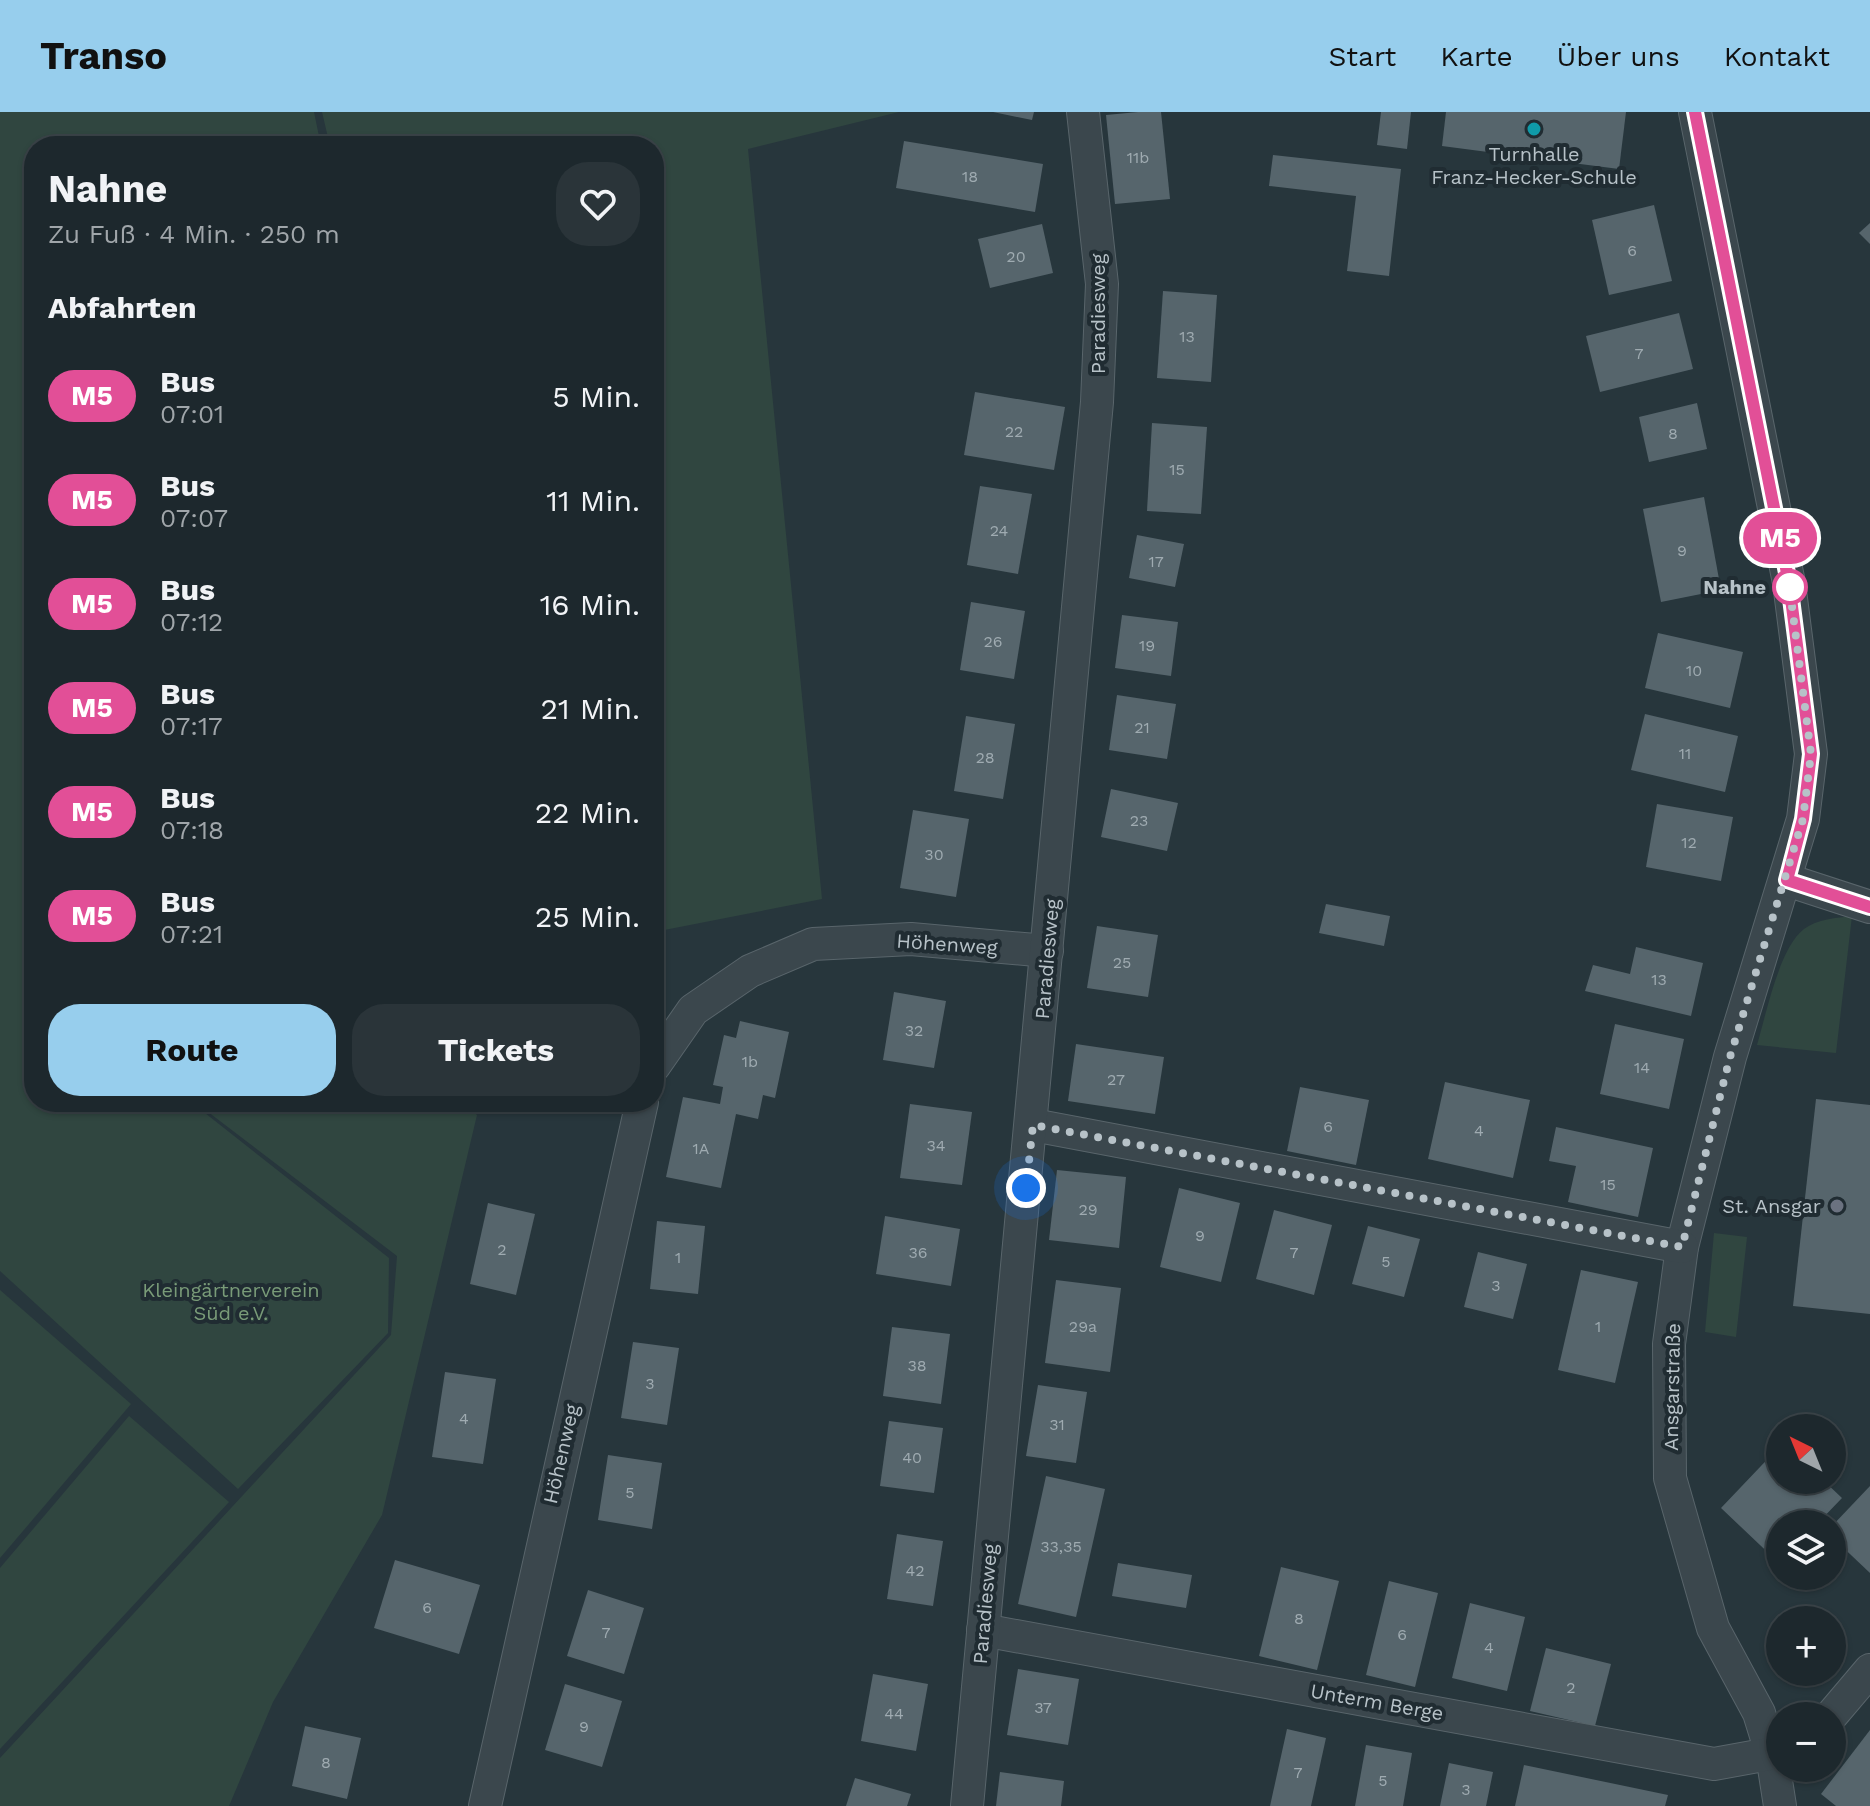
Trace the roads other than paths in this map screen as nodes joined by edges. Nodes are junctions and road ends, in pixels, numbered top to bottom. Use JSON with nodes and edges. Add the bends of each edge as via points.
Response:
{"nodes":[{"id":1,"x":1083,"y":112,"type":"edge"},
{"id":2,"x":1695,"y":112,"type":"edge"},
{"id":3,"x":1787,"y":880,"type":"junction"},
{"id":4,"x":1870,"y":907,"type":"edge"},
{"id":5,"x":1047,"y":951,"type":"junction"},
{"id":6,"x":664,"y":1052,"type":"edge"},
{"id":7,"x":640,"y":1112,"type":"edge"},
{"id":8,"x":1033,"y":1125,"type":"junction"},
{"id":9,"x":1682,"y":1247,"type":"junction"},
{"id":10,"x":983,"y":1630,"type":"junction"},
{"id":11,"x":1870,"y":1670,"type":"edge"},
{"id":12,"x":1843,"y":1702,"type":"edge"},
{"id":13,"x":1766,"y":1730,"type":"edge"},
{"id":14,"x":1766,"y":1756,"type":"edge"},
{"id":15,"x":1778,"y":1782,"type":"edge"},
{"id":16,"x":485,"y":1806,"type":"edge"},
{"id":17,"x":967,"y":1806,"type":"edge"},
{"id":18,"x":1780,"y":1806,"type":"edge"}],
"edges":[{"from":1,"to":5,"type":"street","name":"Paradiesweg","via":[[1102,284],[1097,402]]},
{"from":2,"to":3,"type":"street","name":"Ansgarstraße","via":[[1789,583],[1811,754],[1803,819]]},
{"from":3,"to":4,"type":"street"},
{"from":3,"to":9,"type":"street","name":"Ansgarstraße","via":[[1730,1057]]},
{"from":5,"to":6,"type":"street","name":"Höhenweg","via":[[911,939],[813,944],[750,971],[693,1010]]},
{"from":5,"to":8,"type":"street","name":"Paradiesweg"},
{"from":7,"to":16,"type":"street","name":"Höhenweg"},
{"from":8,"to":9,"type":"street"},
{"from":8,"to":10,"type":"street","name":"Paradiesweg"},
{"from":9,"to":13,"type":"street","name":"Ansgarstraße","via":[[1669,1344],[1670,1478],[1713,1628]]},
{"from":10,"to":14,"type":"street","name":"Unterm Berge","via":[[1714,1764]]},
{"from":10,"to":17,"type":"street","name":"Paradiesweg"},
{"from":11,"to":12,"type":"street"},
{"from":15,"to":18,"type":"street","name":"Ansgarstraße"}]}
